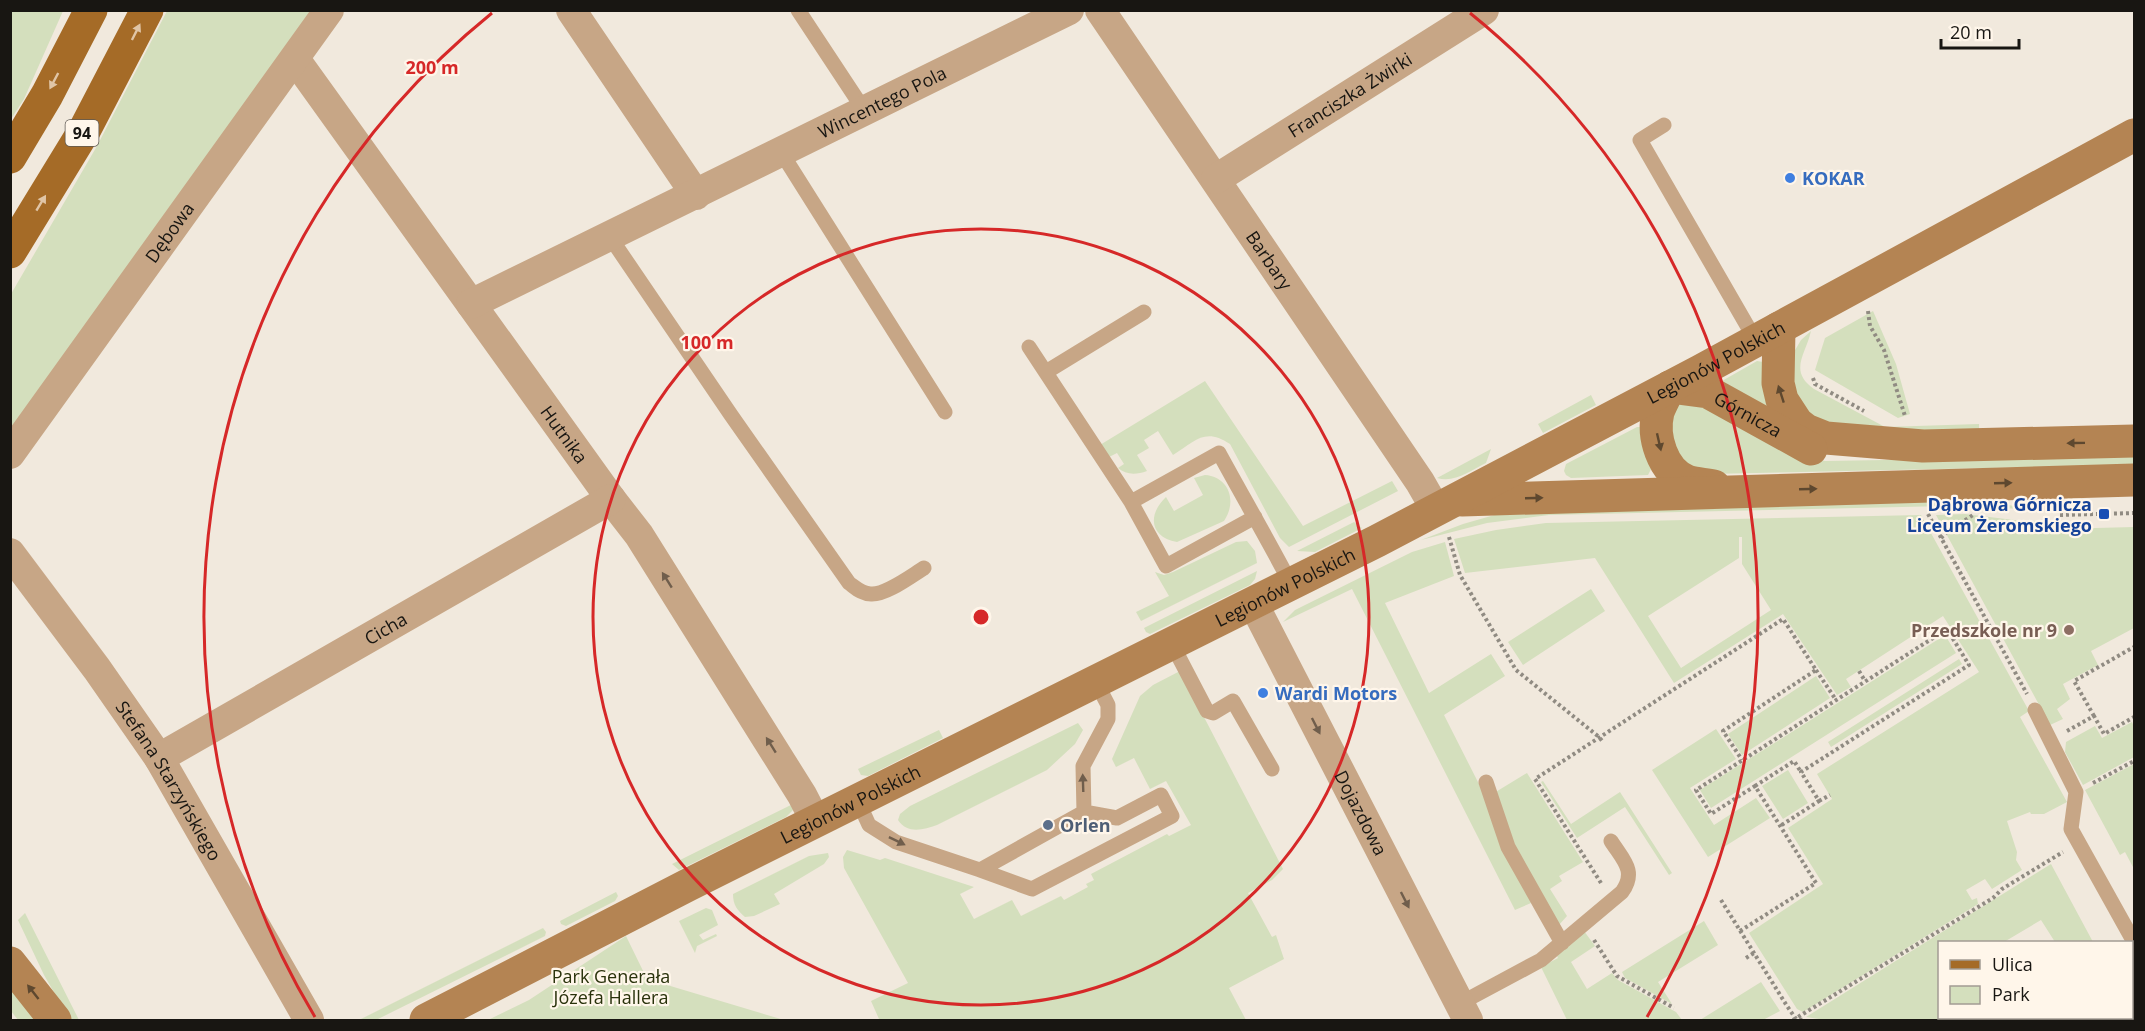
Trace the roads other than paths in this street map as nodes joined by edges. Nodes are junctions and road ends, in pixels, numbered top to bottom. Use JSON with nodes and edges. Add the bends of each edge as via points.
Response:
{"nodes":[{"id":1,"x":91,"y":10,"type":"edge"},
{"id":2,"x":147,"y":10,"type":"edge"},
{"id":3,"x":329,"y":10,"type":"edge"},
{"id":4,"x":571,"y":10,"type":"edge"},
{"id":5,"x":798,"y":10,"type":"edge"},
{"id":6,"x":1069,"y":10,"type":"edge"},
{"id":7,"x":1100,"y":10,"type":"edge"},
{"id":8,"x":1484,"y":10,"type":"edge"},
{"id":9,"x":295,"y":59,"type":"junction"},
{"id":10,"x":864,"y":110,"type":"junction"},
{"id":11,"x":1664,"y":125,"type":"dead end"},
{"id":12,"x":2134,"y":135,"type":"edge"},
{"id":13,"x":781,"y":152,"type":"junction"},
{"id":14,"x":10,"y":157,"type":"edge"},
{"id":15,"x":1216,"y":179,"type":"junction"},
{"id":16,"x":696,"y":195,"type":"junction"},
{"id":17,"x":610,"y":237,"type":"junction"},
{"id":18,"x":10,"y":252,"type":"edge"},
{"id":19,"x":471,"y":304,"type":"junction"},
{"id":20,"x":1144,"y":312,"type":"dead end"},
{"id":21,"x":1767,"y":334,"type":"junction"},
{"id":22,"x":1029,"y":347,"type":"dead end"},
{"id":23,"x":1046,"y":372,"type":"junction"},
{"id":24,"x":1670,"y":387,"type":"junction"},
{"id":25,"x":945,"y":412,"type":"dead end"},
{"id":26,"x":1915,"y":434,"type":"junction"},
{"id":27,"x":2134,"y":441,"type":"edge"},
{"id":28,"x":10,"y":454,"type":"edge"},
{"id":29,"x":2134,"y":480,"type":"edge"},
{"id":30,"x":1750,"y":491,"type":"junction"},
{"id":31,"x":611,"y":500,"type":"junction"},
{"id":32,"x":1131,"y":502,"type":"junction"},
{"id":33,"x":1446,"y":516,"type":"junction"},
{"id":34,"x":1255,"y":517,"type":"junction"},
{"id":35,"x":10,"y":552,"type":"edge"},
{"id":36,"x":924,"y":568,"type":"dead end"},
{"id":37,"x":1291,"y":584,"type":"junction"},
{"id":38,"x":1253,"y":603,"type":"junction"},
{"id":39,"x":1172,"y":644,"type":"junction"},
{"id":40,"x":1096,"y":682,"type":"junction"},
{"id":41,"x":2035,"y":710,"type":"road end"},
{"id":42,"x":159,"y":758,"type":"junction"},
{"id":43,"x":1272,"y":769,"type":"dead end"},
{"id":44,"x":1486,"y":782,"type":"dead end"},
{"id":45,"x":858,"y":801,"type":"junction"},
{"id":46,"x":1084,"y":813,"type":"junction"},
{"id":47,"x":816,"y":822,"type":"junction"},
{"id":48,"x":1611,"y":841,"type":"dead end"},
{"id":49,"x":980,"y":870,"type":"junction"},
{"id":50,"x":1562,"y":942,"type":"junction"},
{"id":51,"x":2134,"y":942,"type":"edge"},
{"id":52,"x":10,"y":963,"type":"edge"},
{"id":53,"x":1463,"y":1012,"type":"edge"},
{"id":54,"x":55,"y":1020,"type":"edge"},
{"id":55,"x":309,"y":1020,"type":"edge"},
{"id":56,"x":426,"y":1020,"type":"edge"}],
"edges":[{"from":1,"to":14,"type":"main road","one_way":true},
{"from":18,"to":2,"type":"main road","number":"94","one_way":true,"via":[[84,131]]},
{"from":3,"to":9,"type":"street","name":"Dębowa"},
{"from":4,"to":16,"type":"street"},
{"from":5,"to":10,"type":"lane"},
{"from":6,"to":10,"type":"street","name":"Wincentego Pola"},
{"from":7,"to":15,"type":"street","name":"Barbary"},
{"from":8,"to":15,"type":"street","name":"Franciszka Żwirki"},
{"from":9,"to":19,"type":"street","name":"Hutnika"},
{"from":9,"to":28,"type":"street","name":"Dębowa"},
{"from":10,"to":13,"type":"street","name":"Wincentego Pola"},
{"from":11,"to":21,"type":"lane","via":[[1640,140]]},
{"from":12,"to":21,"type":"street","name":"Legionów Polskich"},
{"from":13,"to":16,"type":"street","name":"Wincentego Pola"},
{"from":13,"to":25,"type":"lane"},
{"from":15,"to":33,"type":"street","name":"Barbary"},
{"from":16,"to":17,"type":"street","name":"Wincentego Pola"},
{"from":17,"to":19,"type":"street","name":"Wincentego Pola"},
{"from":17,"to":36,"type":"lane","via":[[849,583],[869,594],[881,593]]},
{"from":19,"to":31,"type":"street","name":"Hutnika"},
{"from":20,"to":23,"type":"lane"},
{"from":21,"to":24,"type":"street","name":"Legionów Polskich"},
{"from":26,"to":21,"type":"street","name":"Górnicza","one_way":true,"via":[[1826,438],[1806,430],[1782,400]]},
{"from":22,"to":23,"type":"lane"},
{"from":23,"to":32,"type":"lane"},
{"from":24,"to":26,"type":"street","name":"Górnicza","via":[[1708,392],[1818,451],[1844,453]]},
{"from":24,"to":30,"type":"street","one_way":true,"via":[[1657,422],[1664,460],[1686,480]]},
{"from":24,"to":33,"type":"street","name":"Legionów Polskich"},
{"from":27,"to":26,"type":"street","name":"Górnicza","one_way":true},
{"from":30,"to":29,"type":"street","one_way":true},
{"from":33,"to":30,"type":"street","one_way":true},
{"from":31,"to":42,"type":"street","name":"Cicha"},
{"from":47,"to":31,"type":"street","name":"Hutnika","one_way":true,"via":[[639,535]]},
{"from":32,"to":34,"type":"lane","via":[[1219,453]]},
{"from":32,"to":34,"type":"lane","via":[[1166,566]]},
{"from":33,"to":37,"type":"street","name":"Legionów Polskich"},
{"from":34,"to":37,"type":"lane"},
{"from":35,"to":42,"type":"street","name":"Stefana Starzyńskiego"},
{"from":37,"to":38,"type":"street","name":"Legionów Polskich"},
{"from":38,"to":39,"type":"street","name":"Legionów Polskich"},
{"from":38,"to":53,"type":"street","name":"Dojazdowa","one_way":true},
{"from":39,"to":40,"type":"street","name":"Legionów Polskich"},
{"from":39,"to":43,"type":"lane","via":[[1207,711],[1213,713],[1233,701]]},
{"from":40,"to":45,"type":"street","name":"Legionów Polskich"},
{"from":46,"to":40,"type":"lane","one_way":true,"via":[[1083,766],[1108,719],[1108,705]]},
{"from":41,"to":51,"type":"lane","via":[[2076,792],[2071,829]]},
{"from":42,"to":55,"type":"street","name":"Stefana Starzyńskiego"},
{"from":44,"to":50,"type":"lane","via":[[1508,847]]},
{"from":45,"to":47,"type":"street","name":"Legionów Polskich"},
{"from":45,"to":49,"type":"lane","one_way":true,"via":[[869,825],[896,842]]},
{"from":46,"to":49,"type":"lane"},
{"from":46,"to":49,"type":"lane","via":[[1117,818],[1161,795],[1172,816],[1032,889]]},
{"from":47,"to":56,"type":"street","name":"Legionów Polskich"},
{"from":48,"to":50,"type":"lane","via":[[1629,870],[1629,882]]},
{"from":50,"to":53,"type":"lane"},
{"from":54,"to":52,"type":"street","one_way":true}]}
